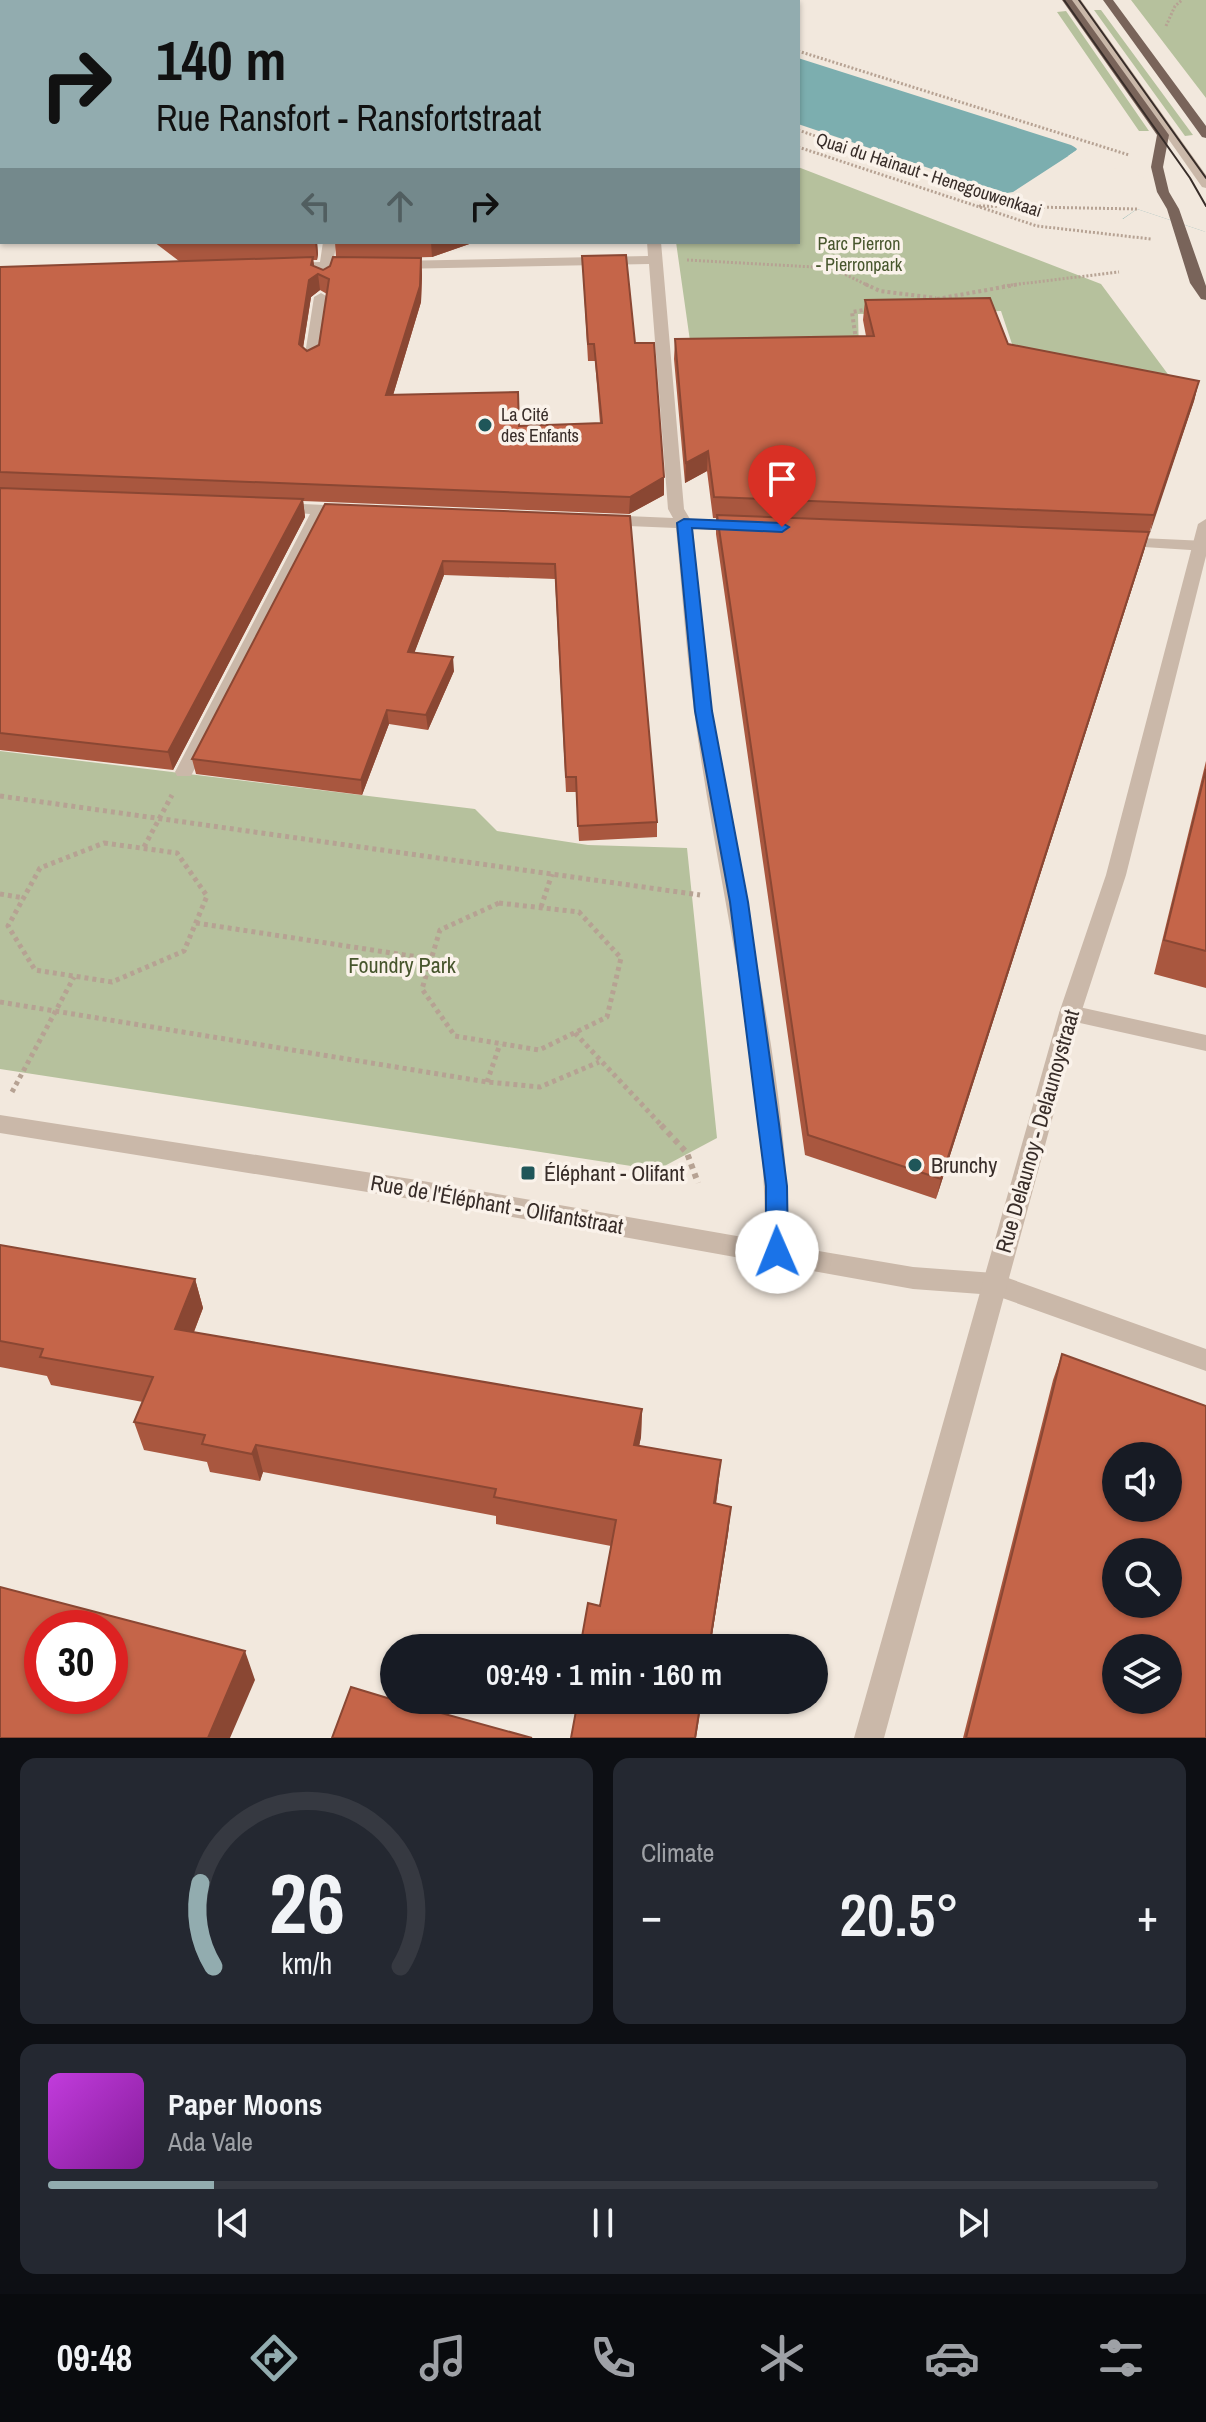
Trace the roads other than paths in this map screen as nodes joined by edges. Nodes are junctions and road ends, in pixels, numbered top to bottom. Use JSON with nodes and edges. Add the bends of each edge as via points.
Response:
{"nodes":[{"id":1,"x":1067,"y":0,"type":"edge"},
{"id":2,"x":1076,"y":0,"type":"edge"},
{"id":3,"x":1108,"y":0,"type":"edge"},
{"id":4,"x":1206,"y":134,"type":"edge"},
{"id":5,"x":1163,"y":135,"type":"junction"},
{"id":6,"x":1206,"y":193,"type":"edge"},
{"id":7,"x":330,"y":244,"type":"edge"},
{"id":8,"x":654,"y":244,"type":"edge"},
{"id":9,"x":656,"y":260,"type":"junction"},
{"id":10,"x":387,"y":265,"type":"edge"},
{"id":11,"x":372,"y":266,"type":"edge"},
{"id":12,"x":279,"y":267,"type":"edge"},
{"id":13,"x":325,"y":273,"type":"junction"},
{"id":14,"x":1206,"y":296,"type":"edge"},
{"id":15,"x":321,"y":297,"type":"edge"},
{"id":16,"x":311,"y":361,"type":"edge"},
{"id":17,"x":257,"y":507,"type":"edge"},
{"id":18,"x":320,"y":510,"type":"junction"},
{"id":19,"x":367,"y":512,"type":"edge"},
{"id":20,"x":589,"y":520,"type":"edge"},
{"id":21,"x":684,"y":523,"type":"junction"},
{"id":22,"x":1206,"y":524,"type":"edge"},
{"id":23,"x":766,"y":527,"type":"edge"},
{"id":24,"x":1107,"y":542,"type":"edge"},
{"id":25,"x":1203,"y":546,"type":"edge"},
{"id":26,"x":184,"y":772,"type":"dead end"},
{"id":27,"x":1070,"y":1013,"type":"junction"},
{"id":28,"x":1206,"y":1043,"type":"edge"},
{"id":29,"x":0,"y":1124,"type":"edge"},
{"id":30,"x":777,"y":1252,"type":"junction"},
{"id":31,"x":994,"y":1284,"type":"junction"},
{"id":32,"x":1206,"y":1360,"type":"edge"},
{"id":33,"x":869,"y":1738,"type":"edge"}],
"edges":[{"from":1,"to":5,"type":"main road"},
{"from":2,"to":6,"type":"street"},
{"from":3,"to":4,"type":"main road"},
{"from":5,"to":6,"type":"street"},
{"from":5,"to":14,"type":"main road","via":[[1157,167],[1163,192]]},
{"from":7,"to":13,"type":"street"},
{"from":8,"to":9,"type":"street"},
{"from":9,"to":10,"type":"street"},
{"from":9,"to":21,"type":"street","via":[[676,509]]},
{"from":11,"to":13,"type":"street"},
{"from":12,"to":13,"type":"street"},
{"from":15,"to":16,"type":"street"},
{"from":17,"to":18,"type":"street"},
{"from":18,"to":19,"type":"street"},
{"from":18,"to":26,"type":"street"},
{"from":20,"to":21,"type":"street"},
{"from":21,"to":23,"type":"street"},
{"from":21,"to":30,"type":"street","via":[[703,711],[739,902],[777,1186]]},
{"from":22,"to":25,"type":"street","name":"Rue Delaunoy - Delaunoystraat"},
{"from":24,"to":25,"type":"street"},
{"from":25,"to":27,"type":"street","name":"Rue Delaunoy - Delaunoystraat","via":[[1116,875]]},
{"from":27,"to":28,"type":"street"},
{"from":27,"to":31,"type":"street","name":"Rue Delaunoy - Delaunoystraat"},
{"from":29,"to":30,"type":"street","name":"Rue de l'Éléphant - Olifantstraat"},
{"from":30,"to":31,"type":"street","name":"Rue de l'Éléphant - Olifantstraat","via":[[913,1278]]},
{"from":31,"to":32,"type":"street","name":"Rue de l'Éléphant - Olifantstraat"},
{"from":31,"to":33,"type":"street","name":"Rue Delaunoy - Delaunoystraat"}]}
